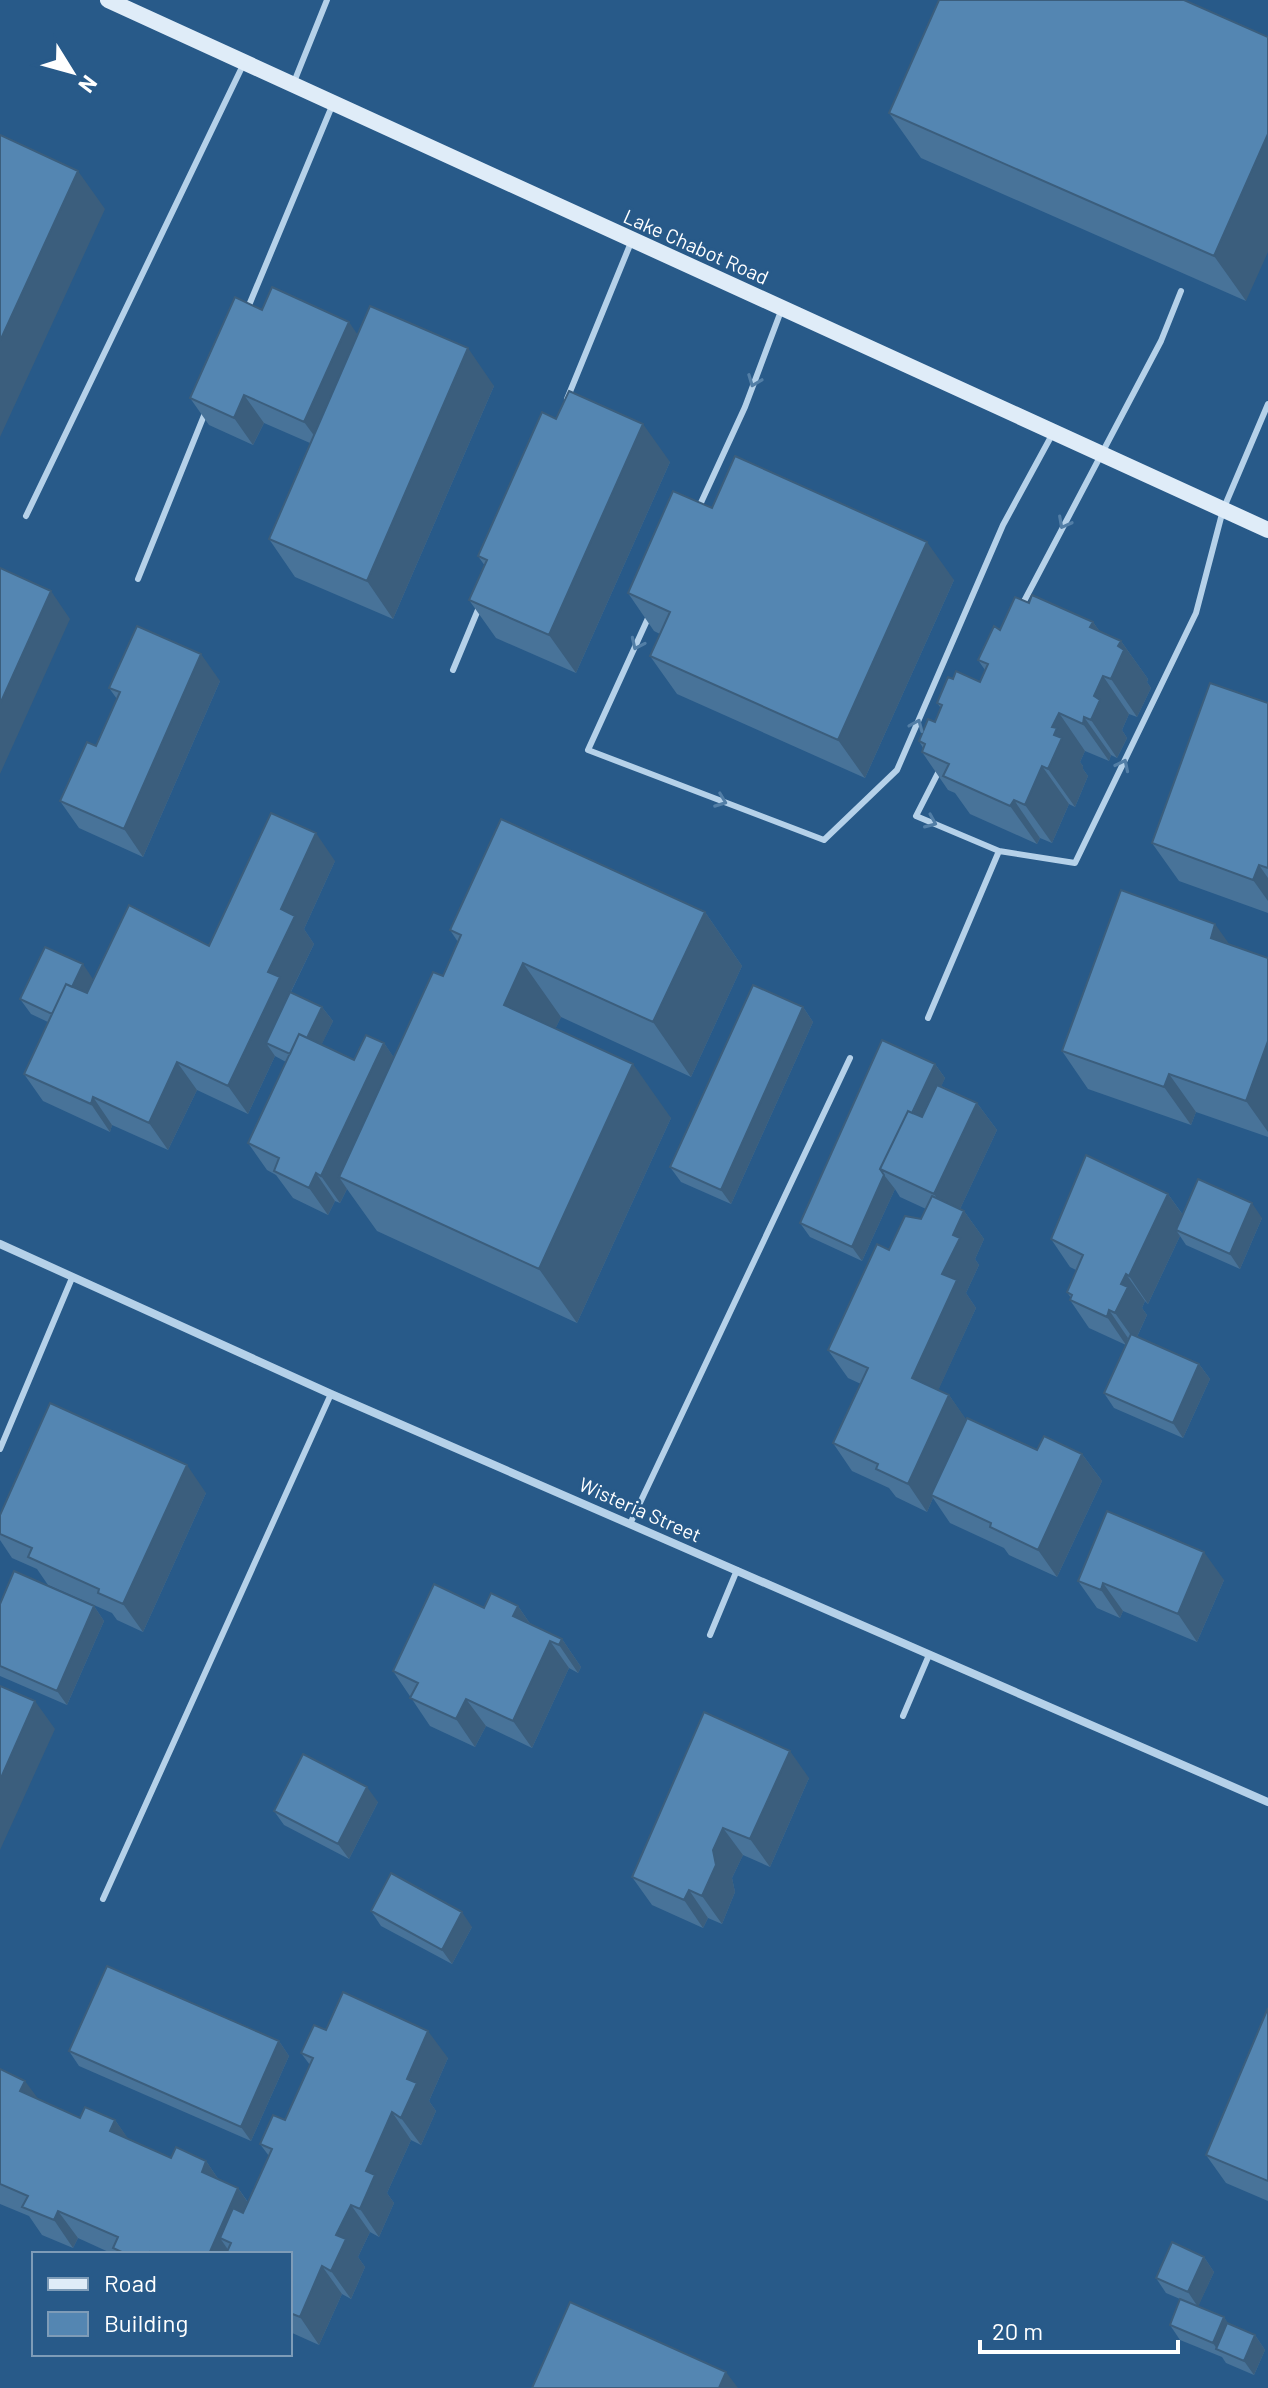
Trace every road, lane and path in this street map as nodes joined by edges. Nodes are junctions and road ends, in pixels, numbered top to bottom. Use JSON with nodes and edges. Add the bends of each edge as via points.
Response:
{"nodes":[{"id":1,"x":108,"y":0,"type":"edge"},
{"id":2,"x":327,"y":0,"type":"edge"},
{"id":3,"x":244,"y":63,"type":"junction"},
{"id":4,"x":292,"y":85,"type":"junction"},
{"id":5,"x":334,"y":103,"type":"junction"},
{"id":6,"x":632,"y":240,"type":"junction"},
{"id":7,"x":1181,"y":291,"type":"edge"},
{"id":8,"x":782,"y":308,"type":"junction"},
{"id":9,"x":242,"y":321,"type":"edge"},
{"id":10,"x":1268,"y":404,"type":"edge"},
{"id":11,"x":207,"y":407,"type":"edge"},
{"id":12,"x":562,"y":412,"type":"edge"},
{"id":13,"x":1054,"y":433,"type":"junction"},
{"id":14,"x":1101,"y":454,"type":"junction"},
{"id":15,"x":1223,"y":510,"type":"junction"},
{"id":16,"x":26,"y":516,"type":"dead end"},
{"id":17,"x":692,"y":521,"type":"edge"},
{"id":18,"x":1268,"y":530,"type":"edge"},
{"id":19,"x":138,"y":579,"type":"dead end"},
{"id":20,"x":483,"y":598,"type":"edge"},
{"id":21,"x":653,"y":607,"type":"edge"},
{"id":22,"x":1016,"y":616,"type":"edge"},
{"id":23,"x":453,"y":670,"type":"dead end"},
{"id":24,"x":945,"y":759,"type":"edge"},
{"id":25,"x":999,"y":851,"type":"junction"},
{"id":26,"x":928,"y":1018,"type":"dead end"},
{"id":27,"x":850,"y":1058,"type":"dead end"},
{"id":28,"x":0,"y":1244,"type":"edge"},
{"id":29,"x":72,"y":1278,"type":"junction"},
{"id":30,"x":331,"y":1394,"type":"junction"},
{"id":31,"x":0,"y":1449,"type":"edge"},
{"id":32,"x":630,"y":1524,"type":"junction"},
{"id":33,"x":737,"y":1570,"type":"junction"},
{"id":34,"x":710,"y":1635,"type":"dead end"},
{"id":35,"x":929,"y":1655,"type":"junction"},
{"id":36,"x":903,"y":1716,"type":"dead end"},
{"id":37,"x":1268,"y":1802,"type":"edge"},
{"id":38,"x":103,"y":1899,"type":"dead end"}],
"edges":[{"from":1,"to":3,"type":"main road","name":"Lake Chabot Road"},
{"from":2,"to":4,"type":"lane"},
{"from":3,"to":4,"type":"main road","name":"Lake Chabot Road"},
{"from":3,"to":16,"type":"lane"},
{"from":4,"to":5,"type":"main road","name":"Lake Chabot Road"},
{"from":5,"to":6,"type":"main road","name":"Lake Chabot Road"},
{"from":5,"to":9,"type":"lane"},
{"from":6,"to":8,"type":"main road","name":"Lake Chabot Road"},
{"from":6,"to":12,"type":"lane"},
{"from":7,"to":14,"type":"lane","via":[[1161,341]]},
{"from":8,"to":13,"type":"main road","name":"Lake Chabot Road"},
{"from":8,"to":17,"type":"lane","one_way":true,"via":[[745,407]]},
{"from":10,"to":15,"type":"lane"},
{"from":11,"to":19,"type":"lane"},
{"from":13,"to":14,"type":"main road","name":"Lake Chabot Road"},
{"from":21,"to":13,"type":"lane","one_way":true,"via":[[588,750],[824,840],[897,770],[1003,525]]},
{"from":14,"to":15,"type":"main road","name":"Lake Chabot Road"},
{"from":14,"to":22,"type":"lane","one_way":true},
{"from":15,"to":18,"type":"main road","name":"Lake Chabot Road"},
{"from":25,"to":15,"type":"lane","one_way":true,"via":[[1075,863],[1196,613]]},
{"from":20,"to":23,"type":"lane"},
{"from":24,"to":25,"type":"lane","one_way":true,"via":[[916,816]]},
{"from":25,"to":26,"type":"lane"},
{"from":27,"to":32,"type":"lane"},
{"from":28,"to":29,"type":"street","name":"Wisteria Street"},
{"from":29,"to":30,"type":"street","name":"Wisteria Street"},
{"from":29,"to":31,"type":"lane"},
{"from":30,"to":32,"type":"street","name":"Wisteria Street"},
{"from":30,"to":38,"type":"lane"},
{"from":32,"to":33,"type":"street","name":"Wisteria Street"},
{"from":33,"to":34,"type":"lane"},
{"from":33,"to":35,"type":"street","name":"Wisteria Street"},
{"from":35,"to":36,"type":"lane"},
{"from":35,"to":37,"type":"street","name":"Wisteria Street"}]}
